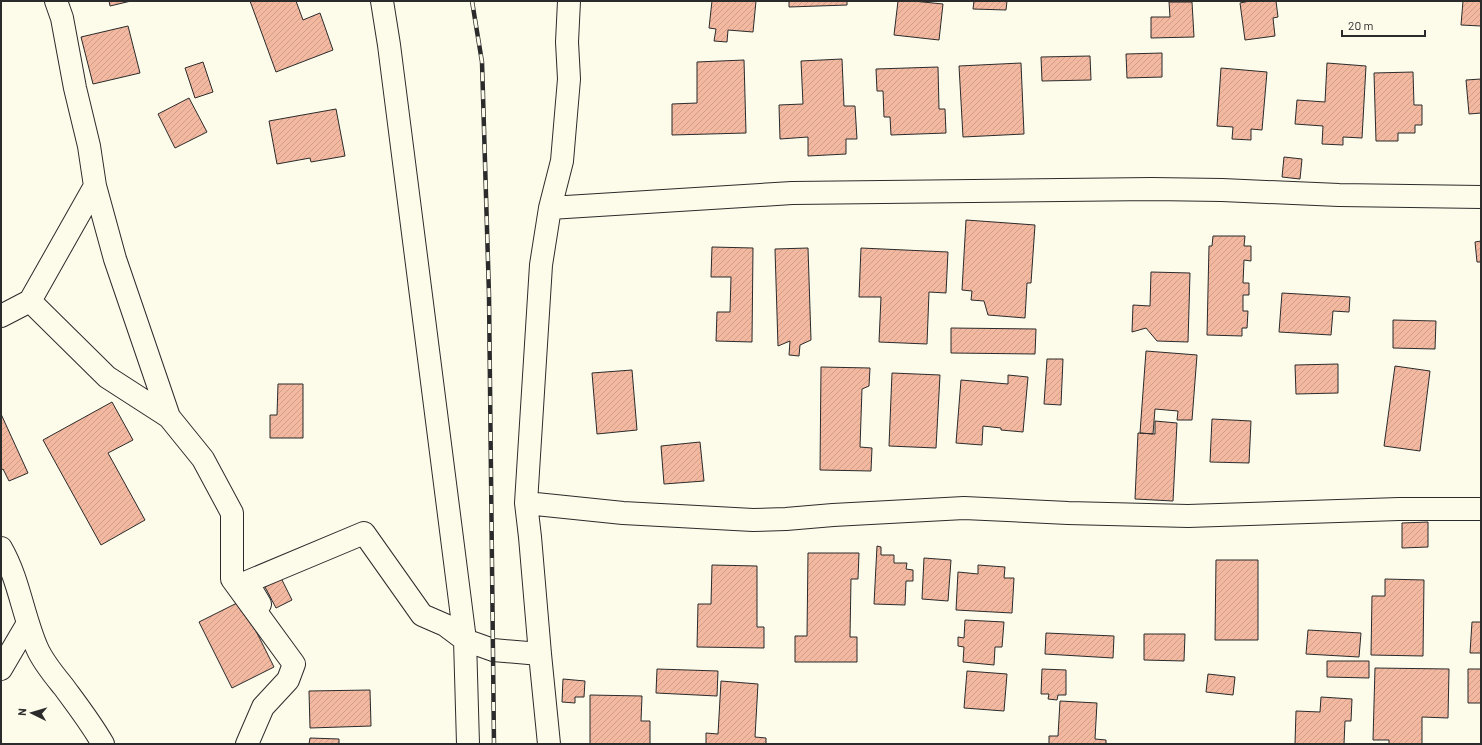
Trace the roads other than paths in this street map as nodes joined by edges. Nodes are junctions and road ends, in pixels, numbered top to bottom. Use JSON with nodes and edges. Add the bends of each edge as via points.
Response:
{"nodes":[{"id":1,"x":56,"y":1,"type":"edge"},
{"id":2,"x":382,"y":1,"type":"edge"},
{"id":3,"x":569,"y":1,"type":"edge"},
{"id":4,"x":95,"y":186,"type":"junction"},
{"id":5,"x":1481,"y":197,"type":"edge"},
{"id":6,"x":550,"y":208,"type":"junction"},
{"id":7,"x":30,"y":301,"type":"junction"},
{"id":8,"x":1,"y":316,"type":"edge"},
{"id":9,"x":169,"y":417,"type":"junction"},
{"id":10,"x":526,"y":503,"type":"junction"},
{"id":11,"x":1481,"y":509,"type":"edge"},
{"id":12,"x":1,"y":548,"type":"edge"},
{"id":13,"x":28,"y":622,"type":"junction"},
{"id":14,"x":465,"y":640,"type":"junction"},
{"id":15,"x":540,"y":654,"type":"junction"},
{"id":16,"x":294,"y":664,"type":"junction"},
{"id":17,"x":1,"y":669,"type":"edge"},
{"id":18,"x":103,"y":744,"type":"edge"},
{"id":19,"x":247,"y":744,"type":"edge"},
{"id":20,"x":468,"y":744,"type":"edge"},
{"id":21,"x":549,"y":744,"type":"edge"}],
"edges":[{"from":1,"to":4,"type":"street","via":[[62,18]]},
{"from":2,"to":14,"type":"street"},
{"from":3,"to":6,"type":"street","via":[[568,79],[562,161]]},
{"from":4,"to":7,"type":"street"},
{"from":4,"to":9,"type":"street","via":[[115,259]]},
{"from":5,"to":6,"type":"street","via":[[1152,189],[792,193]]},
{"from":6,"to":10,"type":"street","via":[[541,265]]},
{"from":7,"to":8,"type":"street"},
{"from":7,"to":9,"type":"street","via":[[106,377]]},
{"from":9,"to":16,"type":"street","via":[[203,459],[232,513],[232,580]]},
{"from":10,"to":11,"type":"street","via":[[622,513],[753,520],[964,508],[1188,516]]},
{"from":10,"to":15,"type":"street"},
{"from":12,"to":13,"type":"street","via":[[9,562]]},
{"from":13,"to":17,"type":"street"},
{"from":13,"to":18,"type":"street","via":[[38,650],[92,724]]},
{"from":14,"to":15,"type":"street","via":[[493,650]]},
{"from":14,"to":16,"type":"street","via":[[445,625],[422,615],[364,533],[247,582]]},
{"from":14,"to":20,"type":"street"},
{"from":15,"to":21,"type":"street"},
{"from":16,"to":19,"type":"street","via":[[288,680],[263,707]]}]}
